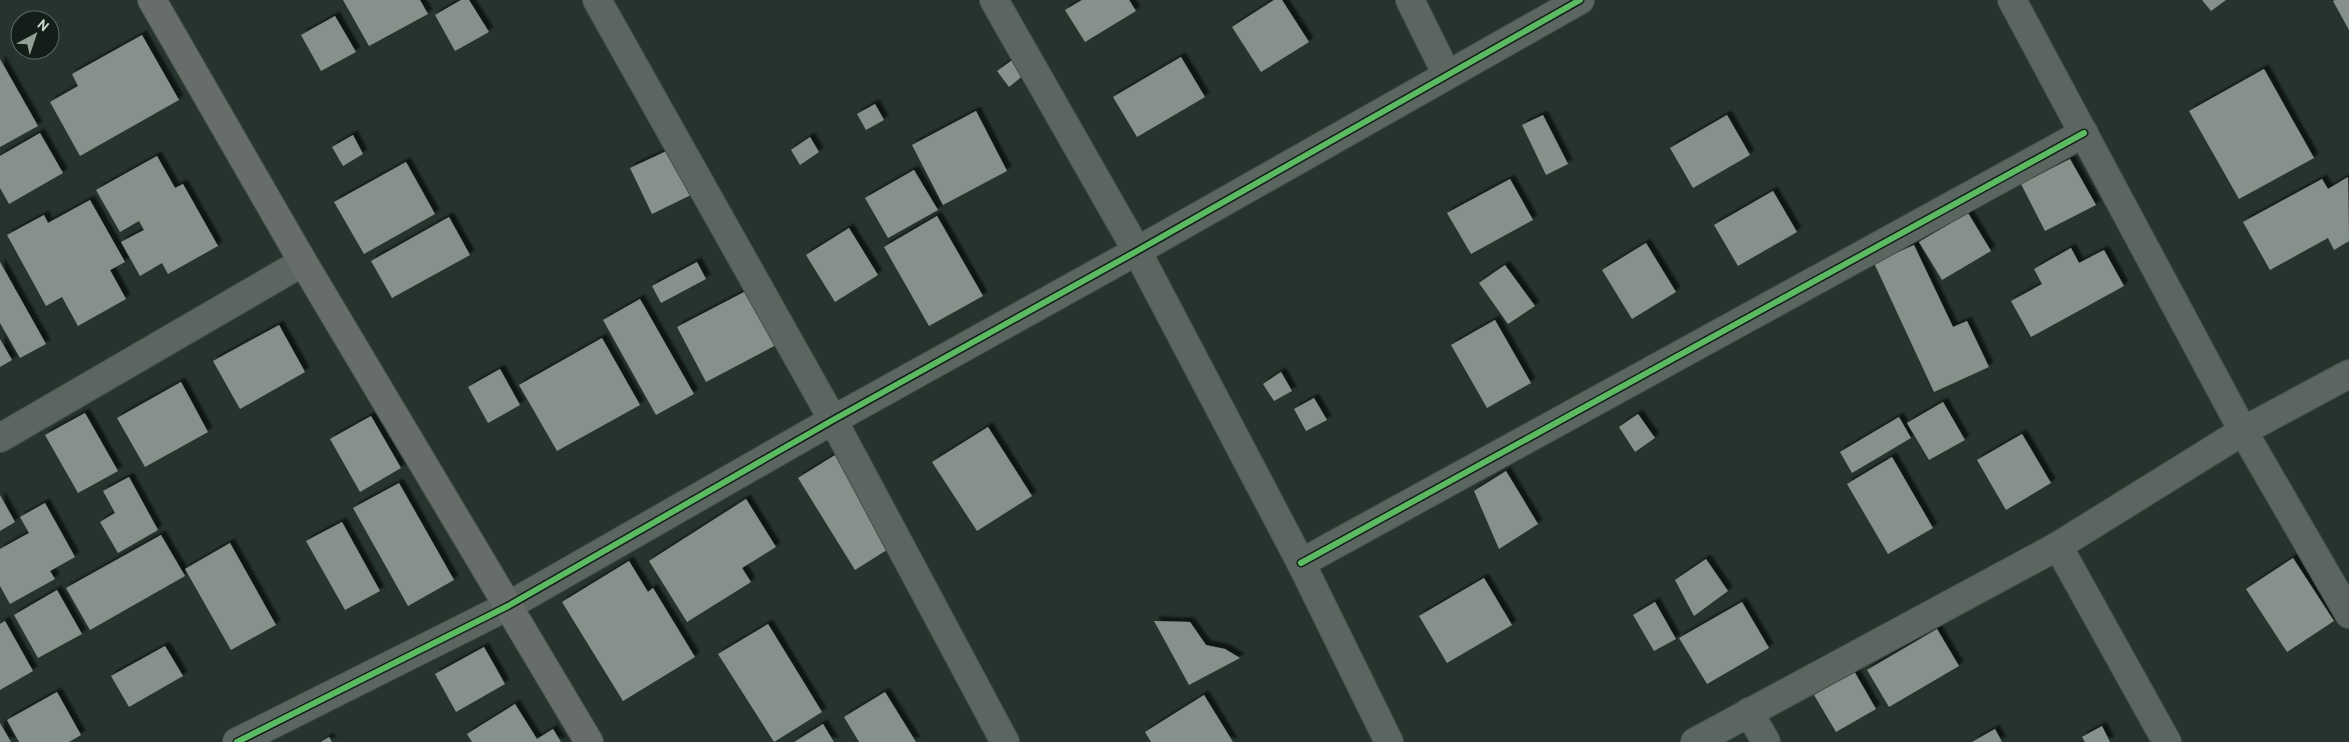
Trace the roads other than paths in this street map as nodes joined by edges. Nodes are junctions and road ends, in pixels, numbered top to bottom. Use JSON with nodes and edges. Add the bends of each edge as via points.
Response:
{"nodes":[{"id":1,"x":152,"y":0,"type":"edge"},
{"id":2,"x":596,"y":0,"type":"edge"},
{"id":3,"x":994,"y":0,"type":"edge"},
{"id":4,"x":1410,"y":0,"type":"edge"},
{"id":5,"x":1580,"y":0,"type":"edge"},
{"id":6,"x":2012,"y":0,"type":"edge"},
{"id":7,"x":1447,"y":75,"type":"junction"},
{"id":8,"x":2084,"y":133,"type":"junction"},
{"id":9,"x":1137,"y":251,"type":"junction"},
{"id":10,"x":303,"y":262,"type":"junction"},
{"id":11,"x":2349,"y":374,"type":"edge"},
{"id":12,"x":833,"y":420,"type":"junction"},
{"id":13,"x":2243,"y":431,"type":"junction"},
{"id":14,"x":0,"y":438,"type":"edge"},
{"id":15,"x":2058,"y":546,"type":"junction"},
{"id":16,"x":1301,"y":563,"type":"junction"},
{"id":17,"x":508,"y":606,"type":"junction"},
{"id":18,"x":2349,"y":614,"type":"edge"},
{"id":19,"x":1749,"y":712,"type":"junction"},
{"id":20,"x":237,"y":742,"type":"edge"},
{"id":21,"x":588,"y":742,"type":"edge"},
{"id":22,"x":1004,"y":742,"type":"edge"},
{"id":23,"x":1389,"y":742,"type":"edge"},
{"id":24,"x":1695,"y":742,"type":"edge"},
{"id":25,"x":1766,"y":742,"type":"edge"},
{"id":26,"x":2167,"y":742,"type":"edge"}],
"edges":[{"from":1,"to":10,"type":"street"},
{"from":2,"to":12,"type":"street"},
{"from":3,"to":9,"type":"street"},
{"from":4,"to":7,"type":"street"},
{"from":5,"to":7,"type":"street"},
{"from":6,"to":8,"type":"street"},
{"from":7,"to":9,"type":"street"},
{"from":8,"to":13,"type":"street"},
{"from":8,"to":16,"type":"street"},
{"from":9,"to":12,"type":"street"},
{"from":9,"to":16,"type":"street"},
{"from":10,"to":14,"type":"street"},
{"from":10,"to":17,"type":"street"},
{"from":11,"to":13,"type":"street"},
{"from":12,"to":17,"type":"street"},
{"from":12,"to":22,"type":"street"},
{"from":13,"to":15,"type":"street"},
{"from":13,"to":18,"type":"street"},
{"from":15,"to":19,"type":"street"},
{"from":15,"to":26,"type":"street"},
{"from":16,"to":23,"type":"street"},
{"from":17,"to":20,"type":"street"},
{"from":17,"to":21,"type":"street"},
{"from":19,"to":24,"type":"street"},
{"from":19,"to":25,"type":"street"}]}
